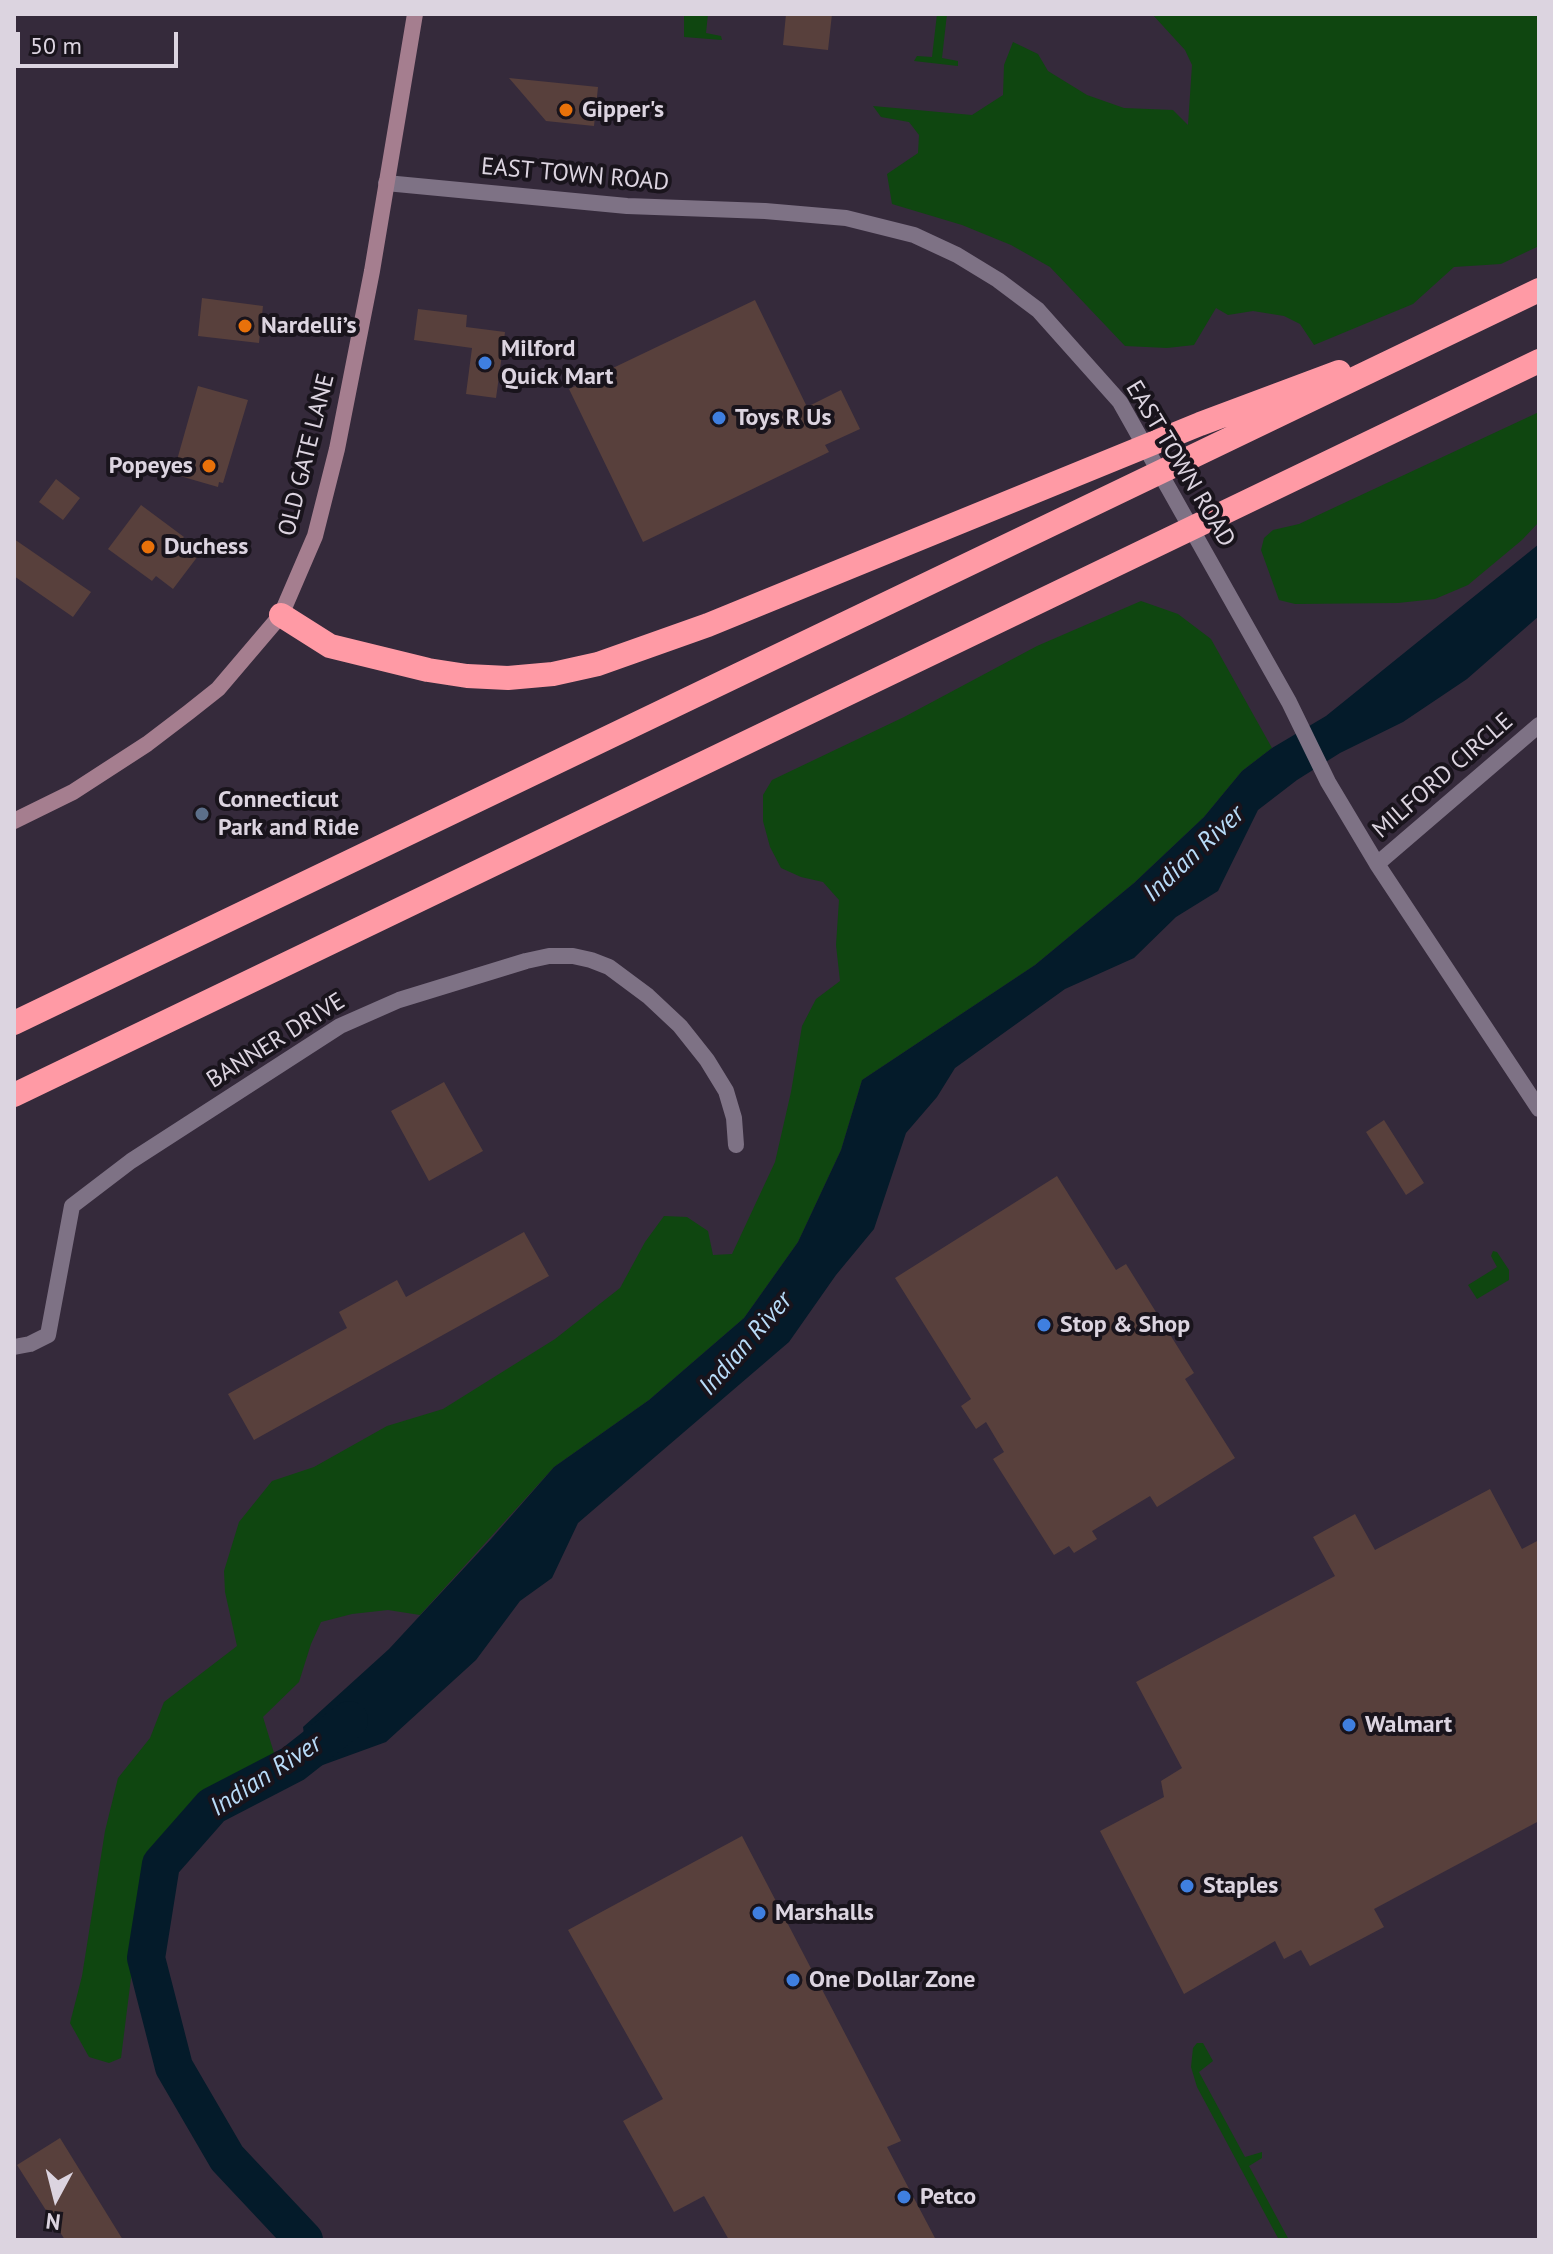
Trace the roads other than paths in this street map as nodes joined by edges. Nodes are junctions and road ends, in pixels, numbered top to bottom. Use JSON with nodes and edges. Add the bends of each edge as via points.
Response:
{"nodes":[{"id":1,"x":415,"y":14,"type":"edge"},
{"id":2,"x":386,"y":183,"type":"junction"},
{"id":3,"x":1539,"y":290,"type":"edge"},
{"id":4,"x":1451,"y":333,"type":"junction"},
{"id":5,"x":1539,"y":361,"type":"edge"},
{"id":6,"x":281,"y":615,"type":"junction"},
{"id":7,"x":1539,"y":725,"type":"edge"},
{"id":8,"x":14,"y":821,"type":"edge"},
{"id":9,"x":1377,"y":864,"type":"junction"},
{"id":10,"x":14,"y":1023,"type":"edge"},
{"id":11,"x":111,"y":1048,"type":"junction"},
{"id":12,"x":14,"y":1095,"type":"edge"},
{"id":13,"x":14,"y":1101,"type":"edge"},
{"id":14,"x":1539,"y":1109,"type":"edge"},
{"id":15,"x":736,"y":1145,"type":"dead end"},
{"id":16,"x":14,"y":1347,"type":"edge"}],
"edges":[{"from":1,"to":2,"type":"main road","name":"OLD GATE LANE"},
{"from":2,"to":6,"type":"main road","name":"OLD GATE LANE","via":[[337,449],[315,536]]},
{"from":2,"to":9,"type":"street","name":"EAST TOWN ROAD","via":[[627,206],[814,214],[914,235],[998,280],[1038,310],[1120,402]]},
{"from":3,"to":4,"type":"highway"},
{"from":4,"to":6,"type":"highway","via":[[1200,424],[708,625],[598,664],[508,678],[428,670],[330,646]]},
{"from":4,"to":10,"type":"highway"},
{"from":5,"to":11,"type":"highway"},
{"from":6,"to":8,"type":"main road","name":"OLD GATE LANE","via":[[218,689],[189,712],[73,792]]},
{"from":7,"to":9,"type":"street","name":"MILFORD CIRCLE"},
{"from":9,"to":14,"type":"street","name":"EAST TOWN ROAD"},
{"from":11,"to":12,"type":"highway"},
{"from":11,"to":13,"type":"highway"},
{"from":15,"to":16,"type":"street","name":"BANNER DRIVE","via":[[726,1091],[680,1026],[648,996],[591,960],[561,956],[526,961],[351,1020],[131,1161],[72,1206],[48,1335]]}]}
